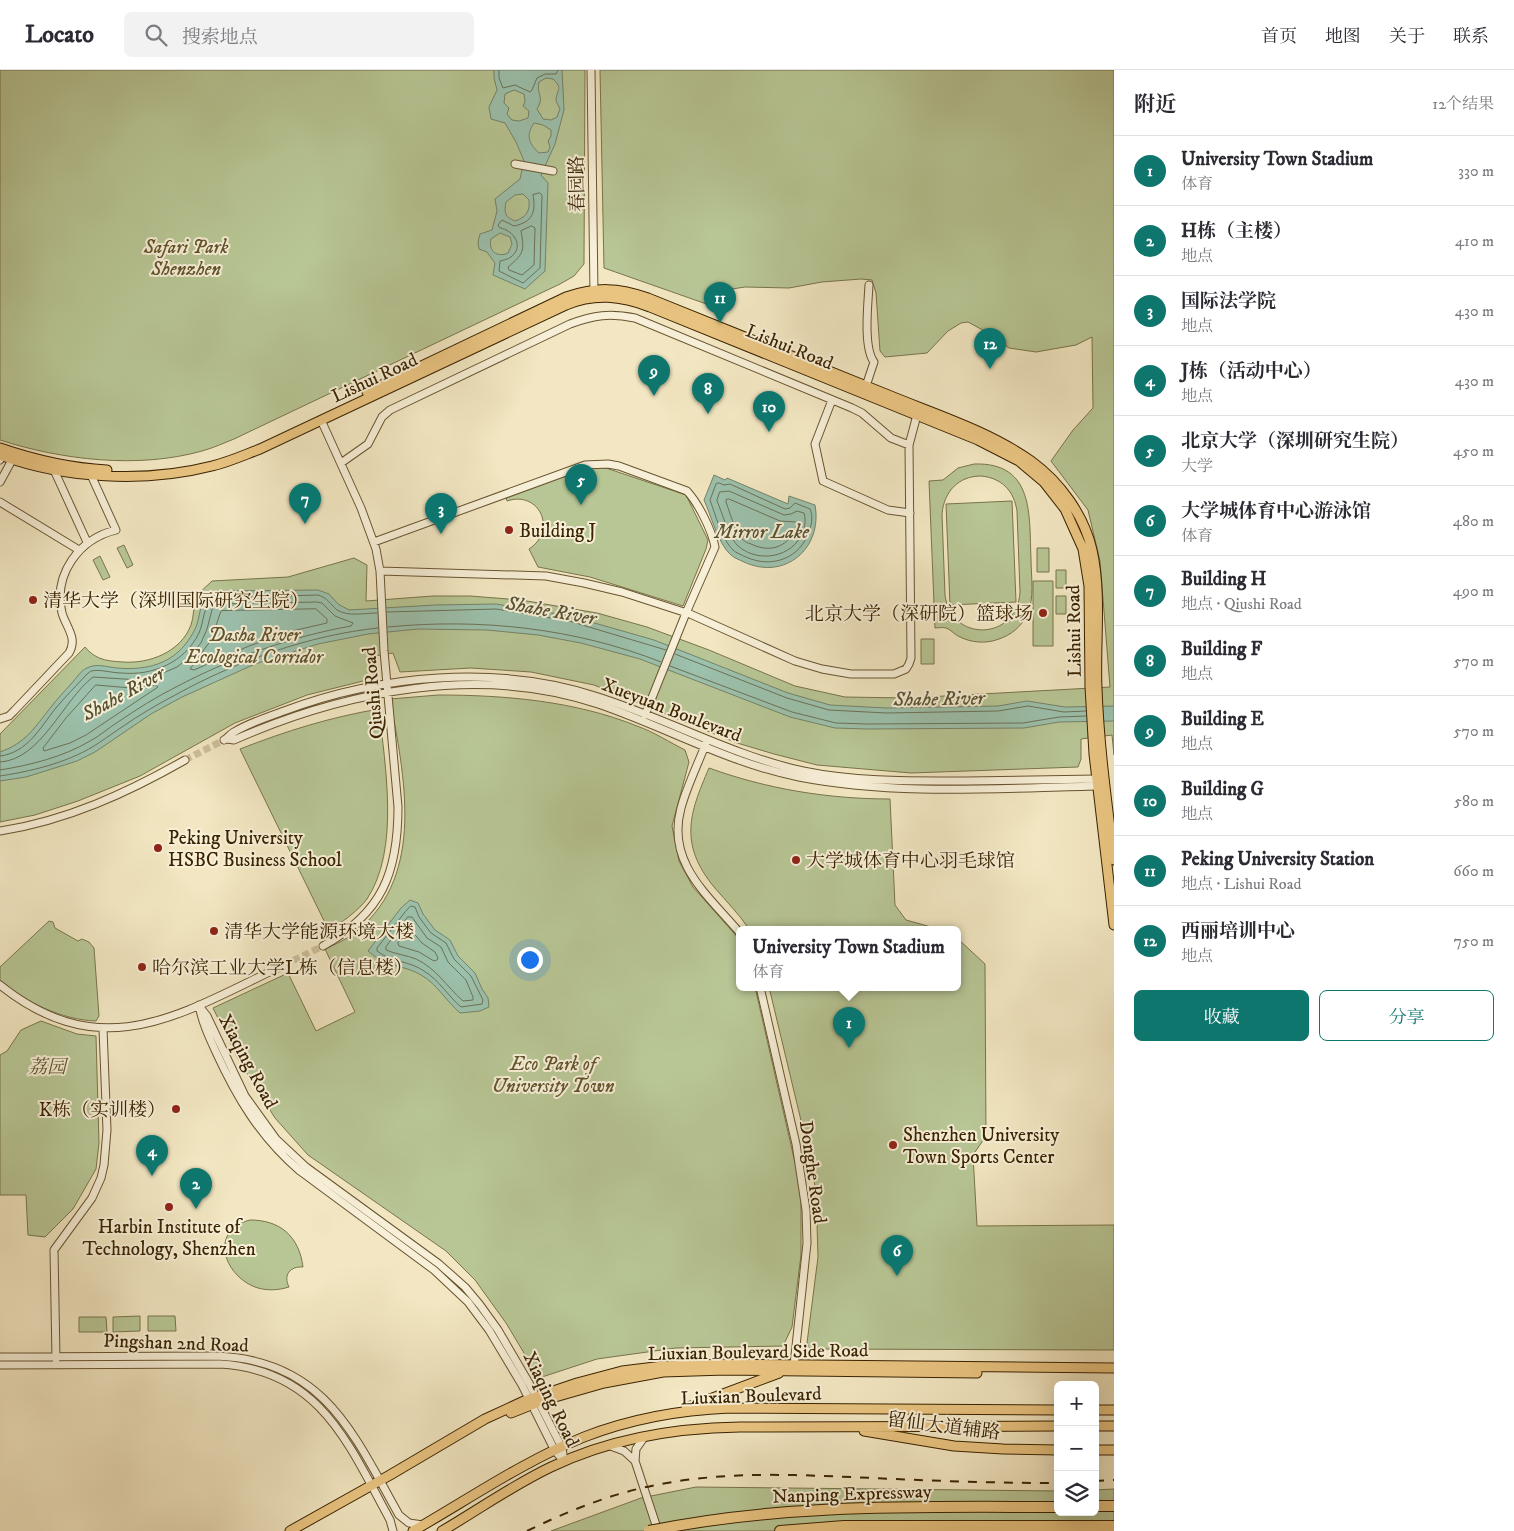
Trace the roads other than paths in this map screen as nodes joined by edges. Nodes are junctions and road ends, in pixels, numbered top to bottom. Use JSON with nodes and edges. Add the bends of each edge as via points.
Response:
{"nodes":[{"id":1,"x":591,"y":70,"type":"edge"},
{"id":2,"x":516,"y":164,"type":"dead end"},
{"id":3,"x":553,"y":171,"type":"dead end"},
{"id":4,"x":869,"y":285,"type":"dead end"},
{"id":5,"x":594,"y":293,"type":"junction"},
{"id":6,"x":866,"y":386,"type":"junction"},
{"id":7,"x":832,"y":400,"type":"junction"},
{"id":8,"x":917,"y":415,"type":"junction"},
{"id":9,"x":321,"y":420,"type":"junction"},
{"id":10,"x":909,"y":445,"type":"junction"},
{"id":11,"x":4,"y":455,"type":"edge"},
{"id":12,"x":341,"y":463,"type":"junction"},
{"id":13,"x":54,"y":470,"type":"junction"},
{"id":14,"x":91,"y":475,"type":"junction"},
{"id":15,"x":0,"y":482,"type":"edge"},
{"id":16,"x":0,"y":502,"type":"edge"},
{"id":17,"x":910,"y":513,"type":"junction"},
{"id":18,"x":87,"y":542,"type":"junction"},
{"id":19,"x":374,"y":542,"type":"junction"},
{"id":20,"x":79,"y":550,"type":"junction"},
{"id":21,"x":380,"y":572,"type":"junction"},
{"id":22,"x":686,"y":614,"type":"junction"},
{"id":23,"x":1094,"y":687,"type":"junction"},
{"id":24,"x":387,"y":688,"type":"junction"},
{"id":25,"x":645,"y":715,"type":"junction"},
{"id":26,"x":0,"y":719,"type":"edge"},
{"id":27,"x":225,"y":739,"type":"tunnel mouth"},
{"id":28,"x":706,"y":744,"type":"junction"},
{"id":29,"x":185,"y":760,"type":"tunnel mouth"},
{"id":30,"x":1114,"y":778,"type":"edge"},
{"id":31,"x":1103,"y":783,"type":"edge"},
{"id":32,"x":0,"y":831,"type":"edge"},
{"id":33,"x":1114,"y":860,"type":"edge"},
{"id":34,"x":1114,"y":925,"type":"edge"},
{"id":35,"x":736,"y":928,"type":"edge"},
{"id":36,"x":323,"y":946,"type":"tunnel mouth"},
{"id":37,"x":284,"y":965,"type":"tunnel mouth"},
{"id":38,"x":0,"y":985,"type":"edge"},
{"id":39,"x":761,"y":991,"type":"edge"},
{"id":40,"x":199,"y":1005,"type":"junction"},
{"id":41,"x":103,"y":1028,"type":"junction"},
{"id":42,"x":0,"y":1357,"type":"edge"},
{"id":43,"x":56,"y":1361,"type":"junction"},
{"id":44,"x":794,"y":1364,"type":"junction"},
{"id":45,"x":0,"y":1365,"type":"edge"},
{"id":46,"x":1114,"y":1368,"type":"edge"},
{"id":47,"x":784,"y":1371,"type":"junction"},
{"id":48,"x":1114,"y":1374,"type":"edge"},
{"id":49,"x":534,"y":1400,"type":"junction"},
{"id":50,"x":1054,"y":1410,"type":"edge"},
{"id":51,"x":1099,"y":1410,"type":"edge"},
{"id":52,"x":1114,"y":1410,"type":"edge"},
{"id":53,"x":669,"y":1414,"type":"junction"},
{"id":54,"x":827,"y":1426,"type":"junction"},
{"id":55,"x":1054,"y":1426,"type":"edge"},
{"id":56,"x":1099,"y":1426,"type":"edge"},
{"id":57,"x":1114,"y":1426,"type":"edge"},
{"id":58,"x":646,"y":1435,"type":"junction"},
{"id":59,"x":607,"y":1445,"type":"junction"},
{"id":60,"x":558,"y":1449,"type":"junction"},
{"id":61,"x":1054,"y":1450,"type":"edge"},
{"id":62,"x":1099,"y":1450,"type":"edge"},
{"id":63,"x":1114,"y":1450,"type":"edge"},
{"id":64,"x":564,"y":1461,"type":"junction"},
{"id":65,"x":635,"y":1461,"type":"junction"},
{"id":66,"x":377,"y":1486,"type":"junction"},
{"id":67,"x":1054,"y":1506,"type":"edge"},
{"id":68,"x":1099,"y":1506,"type":"edge"},
{"id":69,"x":1114,"y":1506,"type":"edge"},
{"id":70,"x":423,"y":1525,"type":"junction"},
{"id":71,"x":1114,"y":1526,"type":"edge"},
{"id":72,"x":290,"y":1531,"type":"edge"},
{"id":73,"x":302,"y":1531,"type":"edge"},
{"id":74,"x":393,"y":1531,"type":"edge"},
{"id":75,"x":413,"y":1531,"type":"edge"},
{"id":76,"x":442,"y":1531,"type":"edge"},
{"id":77,"x":649,"y":1531,"type":"edge"},
{"id":78,"x":658,"y":1531,"type":"edge"},
{"id":79,"x":780,"y":1531,"type":"edge"}],
"edges":[{"from":1,"to":5,"type":"street","name":"春园路"},
{"from":2,"to":3,"type":"street"},
{"from":4,"to":6,"type":"street","via":[[868,344],[874,362]]},
{"from":5,"to":6,"type":"main road","name":"Lishui Road","via":[[621,290],[638,295]]},
{"from":5,"to":8,"type":"main road","name":"Lishui Road","via":[[650,307]]},
{"from":5,"to":9,"type":"main road","name":"Lishui Road"},
{"from":5,"to":11,"type":"main road","name":"Lishui Road","via":[[566,297],[257,444],[210,461],[152,470],[102,470]]},
{"from":6,"to":23,"type":"main road","name":"Lishui Road","via":[[1007,445],[1032,462],[1064,492],[1084,527],[1094,561]]},
{"from":7,"to":10,"type":"street","via":[[862,413],[886,434]]},
{"from":7,"to":12,"type":"street","via":[[635,318],[606,314],[570,324],[390,410],[382,417],[368,444]]},
{"from":7,"to":17,"type":"street","via":[[815,444],[823,481],[888,510]]},
{"from":8,"to":10,"type":"street"},
{"from":8,"to":23,"type":"main road","name":"Lishui Road","via":[[1009,455],[1037,474],[1060,500],[1079,538],[1087,567]]},
{"from":9,"to":12,"type":"street","name":"Qiushi Road"},
{"from":9,"to":14,"type":"main road","name":"Lishui Road","via":[[252,452],[212,466],[151,475]]},
{"from":10,"to":17,"type":"street"},
{"from":11,"to":13,"type":"main road","name":"Lishui Road"},
{"from":11,"to":15,"type":"street"},
{"from":12,"to":19,"type":"street","name":"Qiushi Road"},
{"from":13,"to":14,"type":"main road","name":"Lishui Road"},
{"from":13,"to":18,"type":"street"},
{"from":14,"to":18,"type":"street","via":[[116,530]]},
{"from":16,"to":20,"type":"street"},
{"from":17,"to":22,"type":"street","via":[[910,658],[902,672],[884,676],[822,669]]},
{"from":18,"to":20,"type":"street"},
{"from":19,"to":21,"type":"street","name":"Qiushi Road"},
{"from":19,"to":22,"type":"street","via":[[585,466],[619,466],[687,491],[714,540],[716,547]]},
{"from":20,"to":26,"type":"street","via":[[66,569],[60,592],[62,614],[73,638],[71,649],[9,716]]},
{"from":21,"to":22,"type":"street","via":[[546,576],[622,592]]},
{"from":21,"to":24,"type":"street","name":"Qiushi Road"},
{"from":22,"to":25,"type":"street"},
{"from":23,"to":31,"type":"main road","name":"Lishui Road","via":[[1097,754]]},
{"from":24,"to":25,"type":"street","name":"Xueyuan Boulevard","via":[[460,678],[527,682],[593,695]]},
{"from":24,"to":27,"type":"street","name":"Xueyuan Boulevard","via":[[337,695],[294,707],[246,726]]},
{"from":24,"to":28,"type":"street","name":"Xueyuan Boulevard","via":[[469,685],[549,692],[604,706]]},
{"from":24,"to":36,"type":"street","name":"Qiushi Road","via":[[398,807],[398,830],[391,869],[377,898],[360,922]]},
{"from":25,"to":28,"type":"street","name":"Xueyuan Boulevard"},
{"from":28,"to":31,"type":"street","name":"Xueyuan Boulevard","via":[[738,761],[776,772],[866,786],[924,789]]},
{"from":28,"to":35,"type":"street","via":[[680,810],[679,846],[685,865],[699,886]]},
{"from":29,"to":32,"type":"street","via":[[100,802],[49,821]]},
{"from":30,"to":31,"type":"main road","name":"Xueyuan Boulevard"},
{"from":31,"to":33,"type":"main road","name":"Lishui Road"},
{"from":31,"to":34,"type":"main road","name":"Lishui Road"},
{"from":37,"to":40,"type":"street"},
{"from":38,"to":41,"type":"street","via":[[51,1017],[86,1027]]},
{"from":39,"to":44,"type":"street","name":"Donghe Road","via":[[796,1144],[806,1210],[807,1243]]},
{"from":40,"to":41,"type":"street","via":[[144,1025]]},
{"from":40,"to":49,"type":"street","name":"Xiaqing Road","via":[[245,1096],[276,1139],[306,1167],[465,1287],[498,1330]]},
{"from":41,"to":43,"type":"street","via":[[107,1130],[104,1165],[92,1198],[54,1250]]},
{"from":42,"to":43,"type":"street","name":"Pingshan 2nd Road"},
{"from":43,"to":45,"type":"street","name":"Pingshan 2nd Road"},
{"from":43,"to":66,"type":"street","name":"Pingshan 2nd Road","via":[[231,1356],[270,1365],[310,1386],[337,1411],[356,1439]]},
{"from":44,"to":46,"type":"main road","name":"Liuxian Boulevard Side Road"},
{"from":44,"to":47,"type":"main road"},
{"from":44,"to":49,"type":"main road","name":"Liuxian Boulevard Side Road","via":[[642,1368],[603,1376]]},
{"from":47,"to":48,"type":"main road","name":"Liuxian Boulevard Side Road"},
{"from":47,"to":49,"type":"main road","name":"Liuxian Boulevard Side Road","via":[[706,1370],[644,1375]]},
{"from":47,"to":53,"type":"main road"},
{"from":49,"to":60,"type":"street","name":"Xiaqing Road"},
{"from":49,"to":66,"type":"main road","name":"Liuxian Boulevard Side Road","via":[[485,1419]]},
{"from":50,"to":53,"type":"main road","name":"Liuxian Boulevard","via":[[730,1408]]},
{"from":51,"to":52,"type":"main road"},
{"from":53,"to":60,"type":"main road","name":"Liuxian Boulevard","via":[[603,1430]]},
{"from":54,"to":55,"type":"main road","name":"Liuxian Boulevard"},
{"from":54,"to":58,"type":"main road","name":"Liuxian Boulevard","via":[[713,1427]]},
{"from":54,"to":61,"type":"main road","name":"留仙大道辅路","via":[[954,1446]]},
{"from":56,"to":57,"type":"main road"},
{"from":58,"to":59,"type":"main road","name":"Liuxian Boulevard"},
{"from":58,"to":65,"type":"street","via":[[636,1449]]},
{"from":59,"to":64,"type":"main road","name":"Liuxian Boulevard"},
{"from":59,"to":65,"type":"street","via":[[624,1451]]},
{"from":60,"to":64,"type":"street","name":"Xiaqing Road"},
{"from":60,"to":70,"type":"main road","name":"Liuxian Boulevard"},
{"from":62,"to":63,"type":"main road"},
{"from":64,"to":76,"type":"main road","name":"Liuxian Boulevard"},
{"from":65,"to":78,"type":"street"},
{"from":66,"to":70,"type":"street","name":"Pingshan 2nd Road","via":[[403,1520]]},
{"from":66,"to":72,"type":"main road","name":"Liuxian Boulevard Side Road"},
{"from":66,"to":73,"type":"main road","name":"Liuxian Boulevard Side Road"},
{"from":66,"to":74,"type":"street","name":"Pingshan 2nd Road"},
{"from":67,"to":77,"type":"highway","name":"Nanping Expressway","bridge":true,"via":[[793,1510],[696,1521]]},
{"from":68,"to":69,"type":"highway"},
{"from":70,"to":75,"type":"main road","name":"Liuxian Boulevard"},
{"from":71,"to":79,"type":"highway","name":"Nanping Expressway","via":[[844,1526]]}]}
